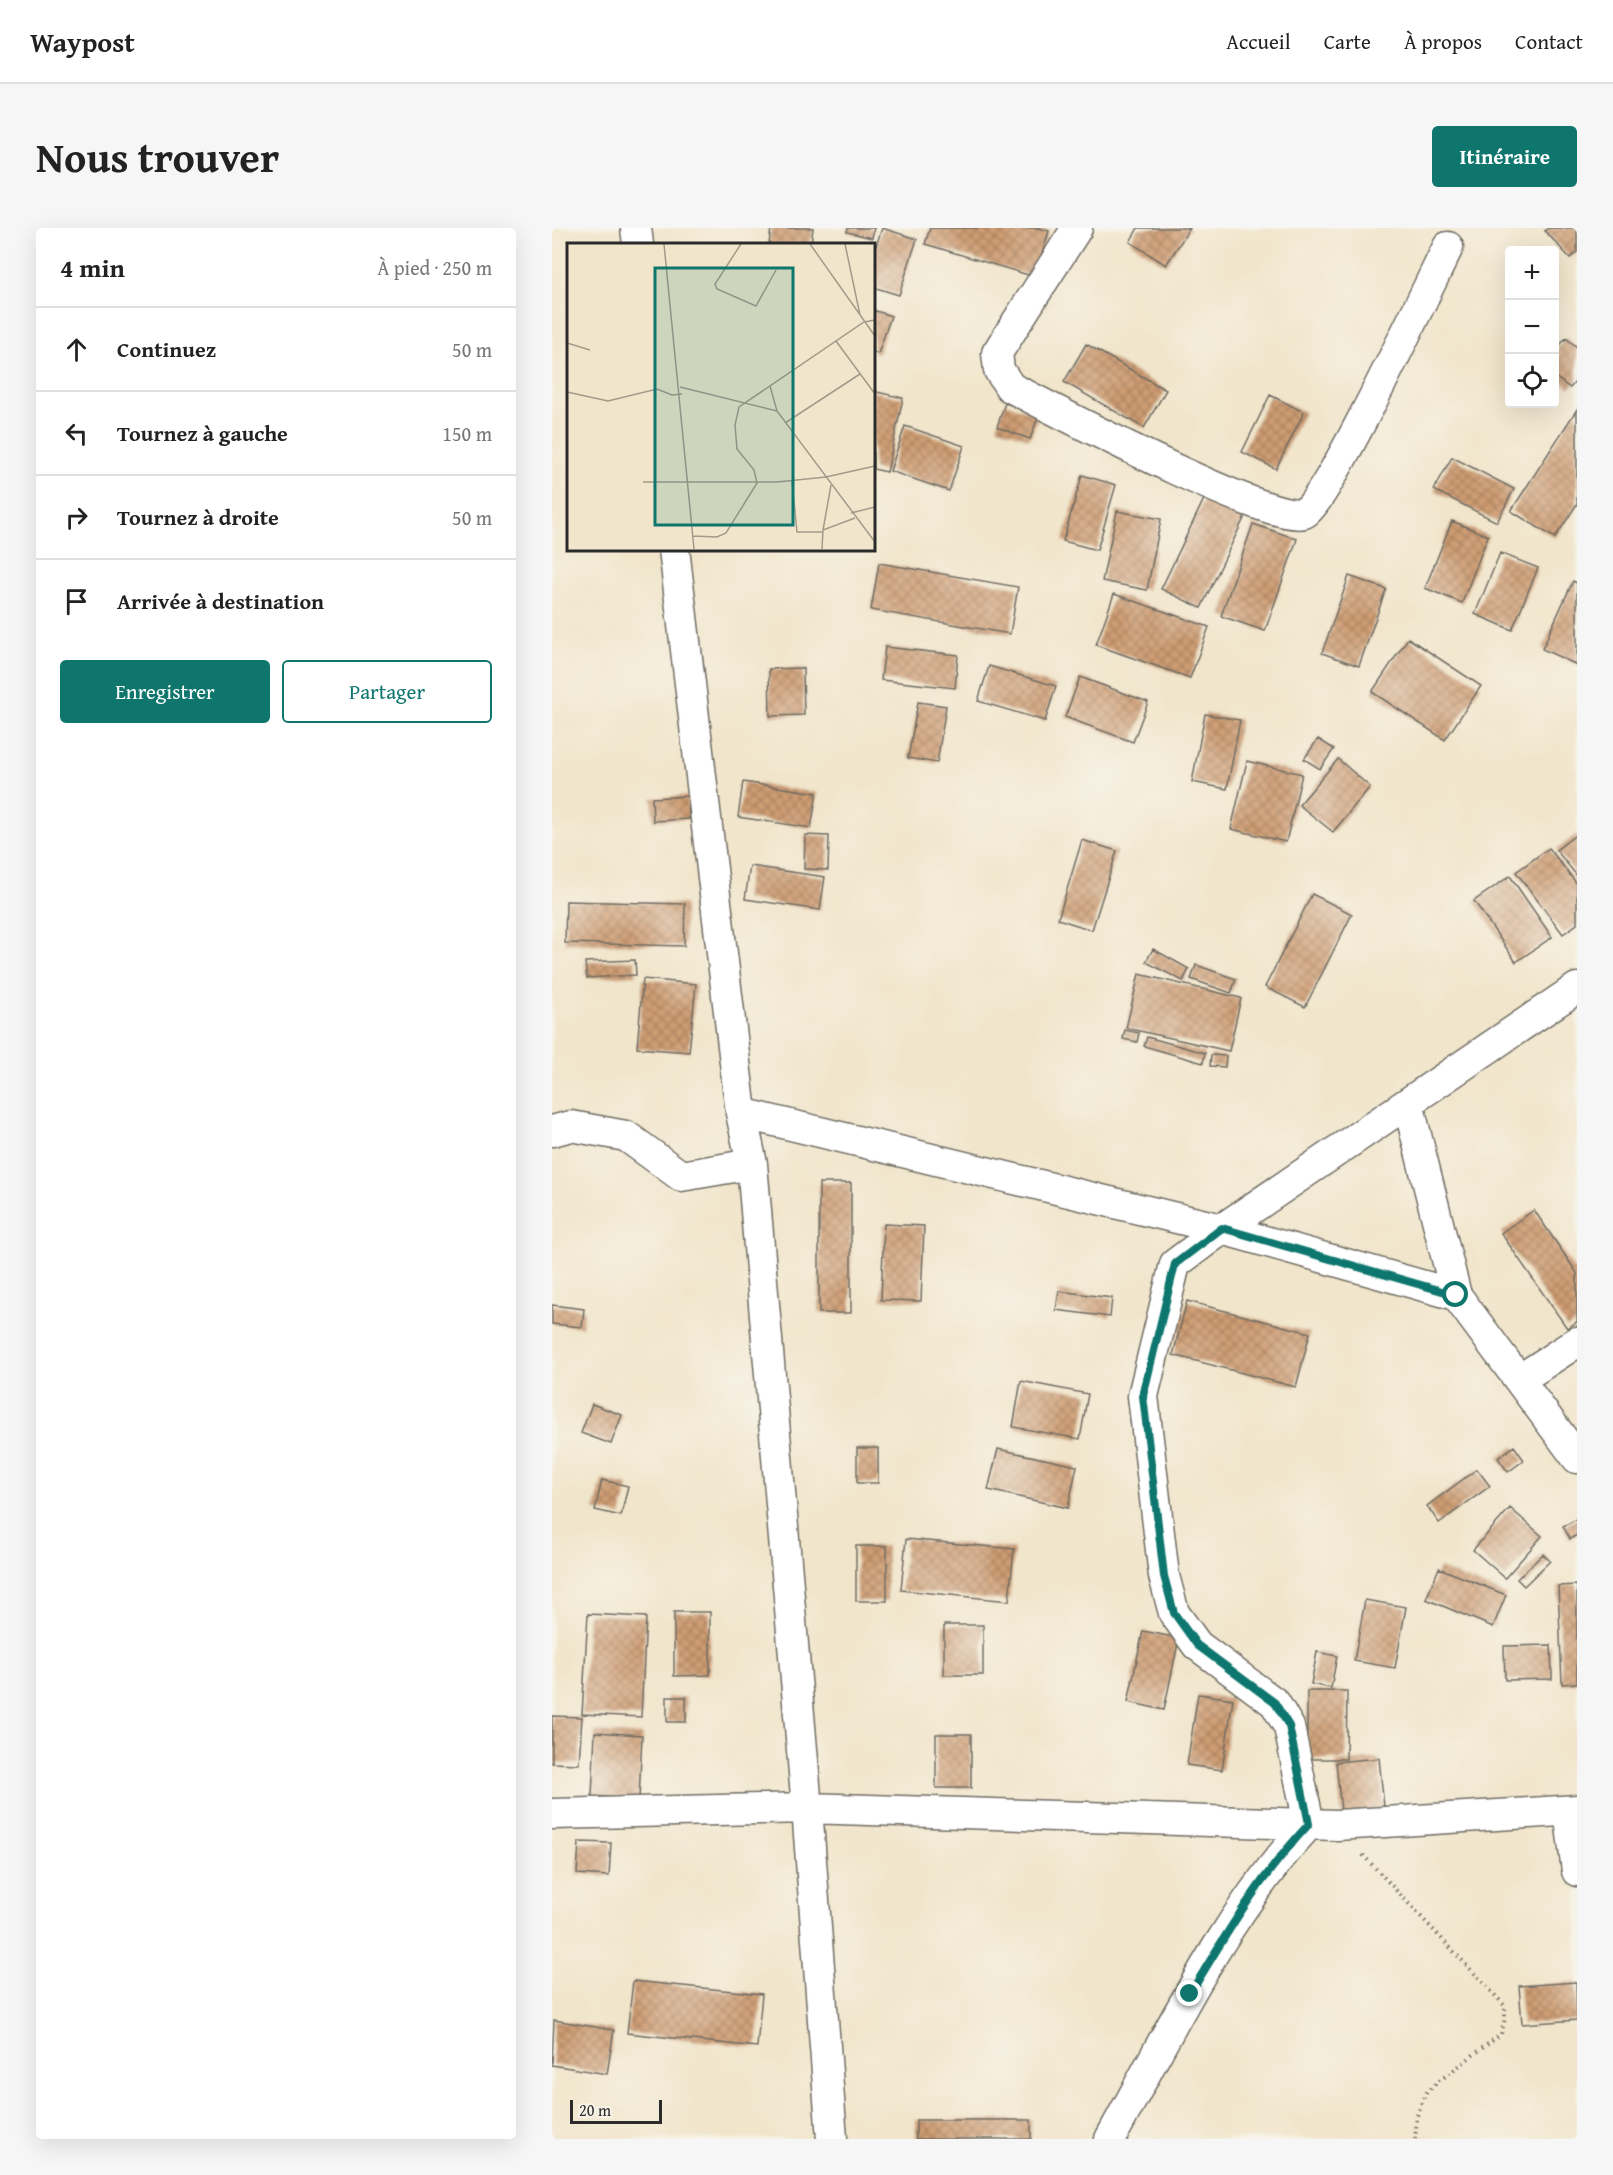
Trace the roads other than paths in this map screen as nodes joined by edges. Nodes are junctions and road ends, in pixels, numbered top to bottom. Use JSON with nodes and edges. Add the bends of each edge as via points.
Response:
{"nodes":[{"id":1,"x":636,"y":228,"type":"edge"},
{"id":2,"x":1077,"y":228,"type":"edge"},
{"id":3,"x":638,"y":243,"type":"edge"},
{"id":4,"x":1448,"y":247,"type":"dead end"},
{"id":5,"x":674,"y":550,"type":"edge"},
{"id":6,"x":1577,"y":988,"type":"edge"},
{"id":7,"x":1408,"y":1103,"type":"junction"},
{"id":8,"x":741,"y":1113,"type":"junction"},
{"id":9,"x":552,"y":1131,"type":"edge"},
{"id":10,"x":752,"y":1164,"type":"junction"},
{"id":11,"x":1222,"y":1228,"type":"junction"},
{"id":12,"x":1456,"y":1295,"type":"junction"},
{"id":13,"x":1577,"y":1342,"type":"edge"},
{"id":14,"x":1519,"y":1380,"type":"junction"},
{"id":15,"x":1577,"y":1458,"type":"edge"},
{"id":16,"x":807,"y":1808,"type":"junction"},
{"id":17,"x":1573,"y":1810,"type":"edge"},
{"id":18,"x":552,"y":1814,"type":"edge"},
{"id":19,"x":1323,"y":1825,"type":"junction"},
{"id":20,"x":1577,"y":1871,"type":"edge"},
{"id":21,"x":832,"y":2139,"type":"edge"},
{"id":22,"x":1110,"y":2139,"type":"edge"}],
"edges":[{"from":1,"to":3,"type":"street"},
{"from":2,"to":4,"type":"street","via":[[997,352],[999,370],[1010,387],[1223,492],[1292,514],[1305,513],[1315,503],[1352,440]]},
{"from":5,"to":8,"type":"street"},
{"from":6,"to":7,"type":"street"},
{"from":7,"to":11,"type":"street"},
{"from":7,"to":12,"type":"street"},
{"from":8,"to":10,"type":"street"},
{"from":8,"to":11,"type":"street"},
{"from":9,"to":10,"type":"street","via":[[571,1126],[626,1136],[681,1176]]},
{"from":10,"to":16,"type":"street"},
{"from":11,"to":12,"type":"street"},
{"from":11,"to":19,"type":"street","via":[[1175,1264],[1143,1396],[1164,1576],[1174,1613],[1197,1645],[1275,1703],[1289,1726]]},
{"from":12,"to":14,"type":"street"},
{"from":13,"to":14,"type":"street"},
{"from":14,"to":15,"type":"street"},
{"from":16,"to":18,"type":"street"},
{"from":16,"to":19,"type":"street"},
{"from":16,"to":21,"type":"street"},
{"from":17,"to":19,"type":"street"},
{"from":17,"to":20,"type":"street"},
{"from":19,"to":22,"type":"street","via":[[1282,1854],[1239,1912]]}]}
